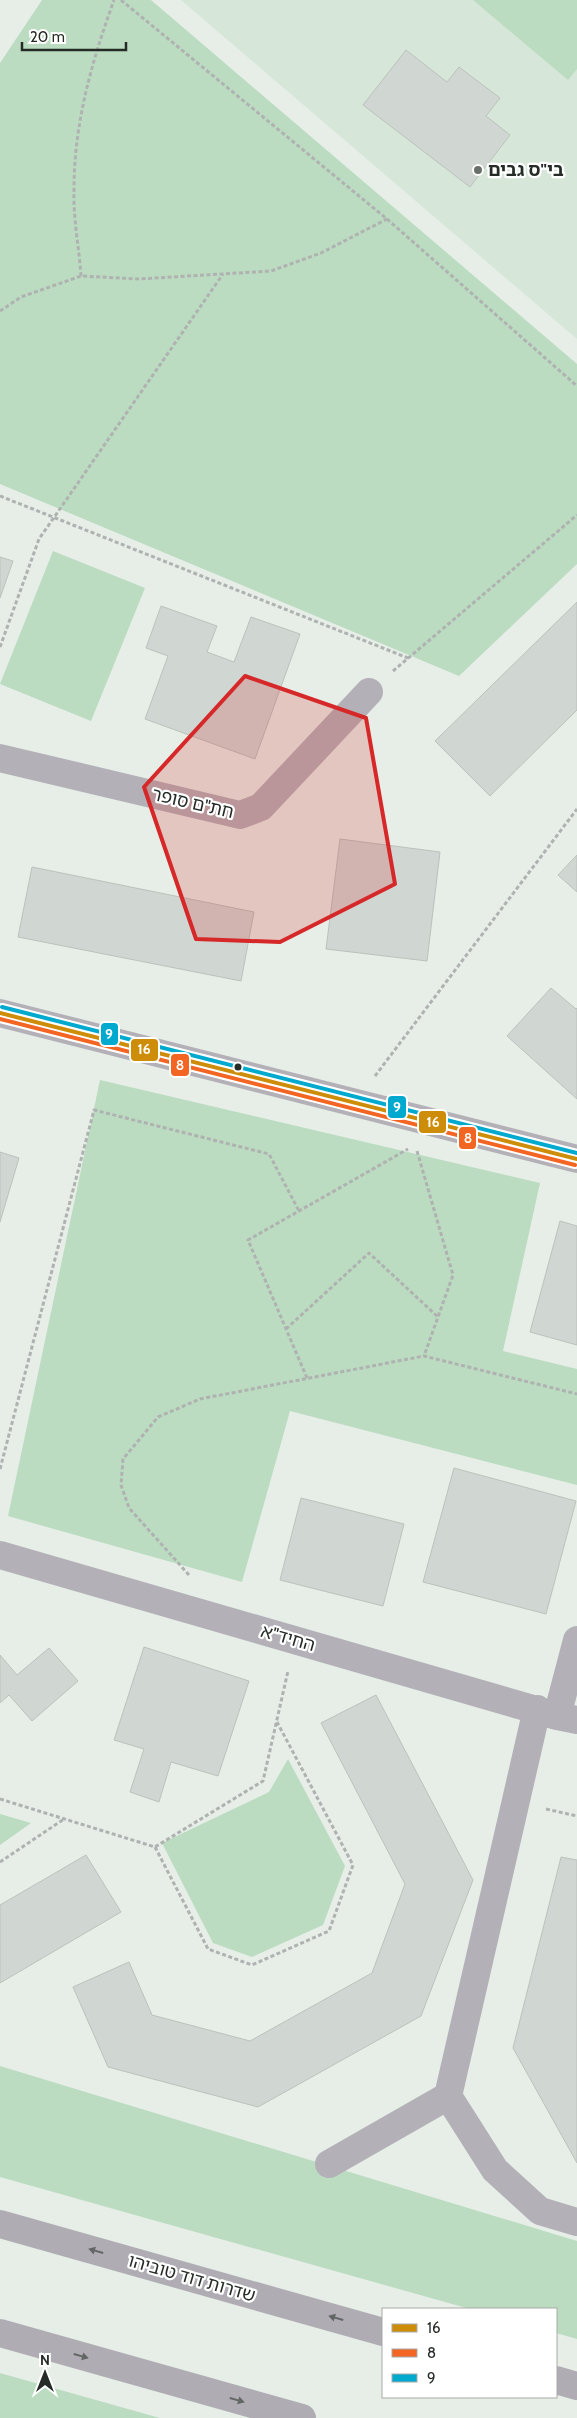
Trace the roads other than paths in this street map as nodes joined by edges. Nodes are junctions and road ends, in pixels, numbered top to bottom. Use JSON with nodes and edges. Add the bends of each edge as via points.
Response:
{"nodes":[{"id":1,"x":368,"y":692,"type":"road end"},
{"id":2,"x":0,"y":758,"type":"edge"},
{"id":3,"x":0,"y":1013,"type":"edge"},
{"id":4,"x":577,"y":1159,"type":"edge"},
{"id":5,"x":0,"y":1555,"type":"edge"},
{"id":6,"x":577,"y":1640,"type":"edge"},
{"id":7,"x":557,"y":1715,"type":"edge"},
{"id":8,"x":448,"y":2096,"type":"junction"},
{"id":9,"x":329,"y":2164,"type":"dead end"},
{"id":10,"x":577,"y":2222,"type":"edge"},
{"id":11,"x":0,"y":2224,"type":"edge"},
{"id":12,"x":382,"y":2332,"type":"edge"},
{"id":13,"x":0,"y":2333,"type":"edge"},
{"id":14,"x":557,"y":2380,"type":"edge"},
{"id":15,"x":577,"y":2386,"type":"edge"},
{"id":16,"x":302,"y":2418,"type":"edge"}],
"edges":[{"from":1,"to":2,"type":"street","name":"חת\"ם סופר","via":[[261,807],[240,815]]},
{"from":3,"to":4,"type":"street"},
{"from":5,"to":7,"type":"street","name":"החיד\"א"},
{"from":6,"to":7,"type":"street"},
{"from":7,"to":8,"type":"street"},
{"from":8,"to":9,"type":"street"},
{"from":8,"to":10,"type":"street","via":[[495,2170],[540,2211]]},
{"from":12,"to":11,"type":"highway","name":"שדרות דוד טוביהו","one_way":true},
{"from":13,"to":16,"type":"highway","one_way":true},
{"from":14,"to":15,"type":"highway"}]}
